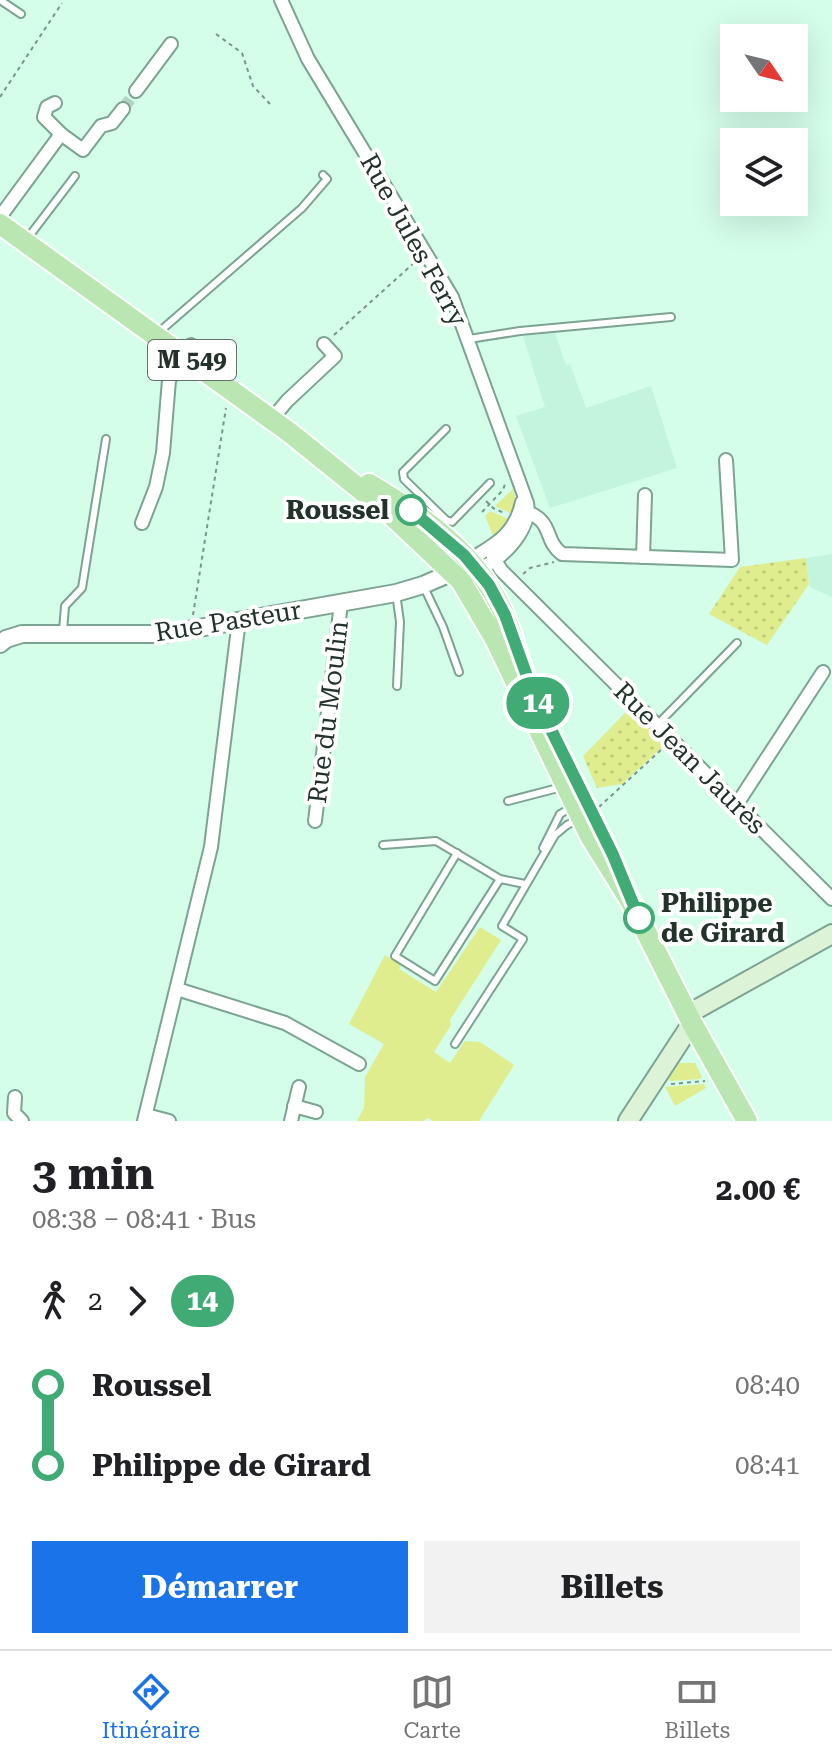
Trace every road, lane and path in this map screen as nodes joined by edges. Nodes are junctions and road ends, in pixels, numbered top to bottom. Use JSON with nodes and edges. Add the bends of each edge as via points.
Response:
{"nodes":[{"id":1,"x":0,"y":0,"type":"edge"},
{"id":2,"x":281,"y":0,"type":"edge"},
{"id":3,"x":62,"y":3,"type":"dead end"},
{"id":4,"x":21,"y":14,"type":"dead end"},
{"id":5,"x":216,"y":34,"type":"dead end"},
{"id":6,"x":171,"y":44,"type":"dead end"},
{"id":7,"x":136,"y":91,"type":"tunnel mouth"},
{"id":8,"x":0,"y":97,"type":"edge"},
{"id":9,"x":55,"y":103,"type":"dead end"},
{"id":10,"x":270,"y":104,"type":"dead end"},
{"id":11,"x":123,"y":109,"type":"tunnel mouth"},
{"id":12,"x":61,"y":134,"type":"junction"},
{"id":13,"x":323,"y":175,"type":"dead end"},
{"id":14,"x":75,"y":176,"type":"dead end"},
{"id":15,"x":1,"y":216,"type":"edge"},
{"id":16,"x":29,"y":237,"type":"junction"},
{"id":17,"x":425,"y":252,"type":"junction"},
{"id":18,"x":671,"y":317,"type":"dead end"},
{"id":19,"x":161,"y":331,"type":"junction"},
{"id":20,"x":469,"y":339,"type":"junction"},
{"id":21,"x":324,"y":344,"type":"joint"},
{"id":22,"x":187,"y":350,"type":"junction"},
{"id":23,"x":229,"y":387,"type":"junction"},
{"id":24,"x":275,"y":415,"type":"junction"},
{"id":25,"x":446,"y":429,"type":"dead end"},
{"id":26,"x":106,"y":439,"type":"dead end"},
{"id":27,"x":726,"y":460,"type":"dead end"},
{"id":28,"x":507,"y":474,"type":"dead end"},
{"id":29,"x":490,"y":483,"type":"dead end"},
{"id":30,"x":479,"y":494,"type":"junction"},
{"id":31,"x":645,"y":495,"type":"dead end"},
{"id":32,"x":490,"y":505,"type":"junction"},
{"id":33,"x":482,"y":512,"type":"dead end"},
{"id":34,"x":521,"y":514,"type":"junction"},
{"id":35,"x":142,"y":523,"type":"dead end"},
{"id":36,"x":497,"y":544,"type":"junction"},
{"id":37,"x":563,"y":554,"type":"junction"},
{"id":38,"x":643,"y":557,"type":"junction"},
{"id":39,"x":471,"y":565,"type":"junction"},
{"id":40,"x":513,"y":582,"type":"junction"},
{"id":41,"x":423,"y":585,"type":"junction"},
{"id":42,"x":396,"y":593,"type":"junction"},
{"id":43,"x":341,"y":603,"type":"junction"},
{"id":44,"x":239,"y":620,"type":"junction"},
{"id":45,"x":191,"y":629,"type":"junction"},
{"id":46,"x":63,"y":632,"type":"junction"},
{"id":47,"x":737,"y":643,"type":"dead end"},
{"id":48,"x":0,"y":644,"type":"edge"},
{"id":49,"x":459,"y":672,"type":"dead end"},
{"id":50,"x":823,"y":672,"type":"dead end"},
{"id":51,"x":397,"y":686,"type":"dead end"},
{"id":52,"x":657,"y":725,"type":"junction"},
{"id":53,"x":672,"y":740,"type":"junction"},
{"id":54,"x":565,"y":786,"type":"junction"},
{"id":55,"x":508,"y":801,"type":"dead end"},
{"id":56,"x":737,"y":804,"type":"junction"},
{"id":57,"x":583,"y":809,"type":"junction"},
{"id":58,"x":315,"y":821,"type":"dead end"},
{"id":59,"x":383,"y":845,"type":"dead end"},
{"id":60,"x":457,"y":853,"type":"junction"},
{"id":61,"x":536,"y":866,"type":"junction"},
{"id":62,"x":500,"y":879,"type":"junction"},
{"id":63,"x":525,"y":884,"type":"junction"},
{"id":64,"x":832,"y":899,"type":"edge"},
{"id":65,"x":832,"y":934,"type":"edge"},
{"id":66,"x":177,"y":989,"type":"junction"},
{"id":67,"x":690,"y":1018,"type":"junction"},
{"id":68,"x":455,"y":1044,"type":"dead end"},
{"id":69,"x":359,"y":1064,"type":"dead end"},
{"id":70,"x":705,"y":1081,"type":"dead end"},
{"id":71,"x":667,"y":1082,"type":"dead end"},
{"id":72,"x":299,"y":1087,"type":"dead end"},
{"id":73,"x":15,"y":1097,"type":"dead end"},
{"id":74,"x":294,"y":1106,"type":"junction"},
{"id":75,"x":316,"y":1112,"type":"dead end"},
{"id":76,"x":0,"y":1113,"type":"edge"},
{"id":77,"x":18,"y":1117,"type":"edge"},
{"id":78,"x":145,"y":1118,"type":"edge"},
{"id":79,"x":169,"y":1121,"type":"edge"},
{"id":80,"x":291,"y":1121,"type":"edge"},
{"id":81,"x":628,"y":1121,"type":"edge"},
{"id":82,"x":747,"y":1121,"type":"edge"}],
"edges":[{"from":1,"to":4,"type":"lane"},
{"from":2,"to":17,"type":"street","name":"Rue Jules Ferry","via":[[308,59]]},
{"from":3,"to":8,"type":"path"},
{"from":5,"to":10,"type":"path","via":[[242,53],[253,86]]},
{"from":6,"to":7,"type":"street"},
{"from":9,"to":12,"type":"street","via":[[44,117]]},
{"from":11,"to":12,"type":"street","via":[[83,150]]},
{"from":12,"to":15,"type":"street"},
{"from":13,"to":19,"type":"lane","via":[[327,179],[302,208]]},
{"from":14,"to":16,"type":"lane"},
{"from":15,"to":16,"type":"main road","number":"M 549"},
{"from":16,"to":19,"type":"main road","number":"M 549"},
{"from":17,"to":20,"type":"street","name":"Rue Jules Ferry"},
{"from":17,"to":21,"type":"path"},
{"from":18,"to":20,"type":"lane"},
{"from":19,"to":22,"type":"main road","number":"M 549"},
{"from":20,"to":34,"type":"street","name":"Rue Jules Ferry","via":[[522,491]]},
{"from":21,"to":24,"type":"street","via":[[335,356]]},
{"from":22,"to":23,"type":"main road","number":"M 549"},
{"from":22,"to":24,"type":"main road","number":"M 549"},
{"from":22,"to":35,"type":"street","via":[[167,388],[163,453]]},
{"from":23,"to":24,"type":"main road","number":"M 549"},
{"from":23,"to":45,"type":"path"},
{"from":24,"to":39,"type":"main road","number":"M 549","via":[[387,511]]},
{"from":24,"to":39,"type":"main road","number":"M 549","via":[[410,509]]},
{"from":25,"to":30,"type":"lane","via":[[403,472],[404,479],[452,522]]},
{"from":26,"to":46,"type":"lane","via":[[82,588],[65,606]]},
{"from":27,"to":38,"type":"street","via":[[732,560]]},
{"from":28,"to":32,"type":"path","via":[[503,490]]},
{"from":29,"to":30,"type":"lane"},
{"from":30,"to":32,"type":"path"},
{"from":31,"to":38,"type":"street"},
{"from":32,"to":33,"type":"path"},
{"from":32,"to":34,"type":"path"},
{"from":34,"to":36,"type":"street"},
{"from":34,"to":37,"type":"street","via":[[543,521]]},
{"from":34,"to":39,"type":"street","via":[[514,539]]},
{"from":36,"to":39,"type":"street"},
{"from":36,"to":39,"type":"street"},
{"from":37,"to":38,"type":"street"},
{"from":37,"to":40,"type":"path"},
{"from":39,"to":40,"type":"street","name":"Rue Jean Jaurès"},
{"from":39,"to":41,"type":"street","name":"Rue Pasteur"},
{"from":39,"to":54,"type":"main road","number":"M 549","via":[[479,609]]},
{"from":39,"to":57,"type":"main road","number":"M 549","via":[[501,608]]},
{"from":40,"to":52,"type":"street","name":"Rue Jean Jaurès"},
{"from":41,"to":42,"type":"street","name":"Rue Pasteur"},
{"from":41,"to":49,"type":"lane"},
{"from":42,"to":43,"type":"street","name":"Rue Pasteur"},
{"from":42,"to":51,"type":"lane"},
{"from":43,"to":44,"type":"street","name":"Rue Pasteur"},
{"from":43,"to":58,"type":"street","name":"Rue du Moulin"},
{"from":44,"to":45,"type":"street","name":"Rue Pasteur"},
{"from":44,"to":66,"type":"street","via":[[211,847]]},
{"from":45,"to":46,"type":"street","name":"Rue Pasteur","via":[[152,635]]},
{"from":46,"to":48,"type":"street","name":"Rue Pasteur","via":[[22,634]]},
{"from":47,"to":52,"type":"lane"},
{"from":50,"to":56,"type":"street"},
{"from":52,"to":53,"type":"street","name":"Rue Jean Jaurès"},
{"from":53,"to":56,"type":"street","name":"Rue Jean Jaurès"},
{"from":53,"to":57,"type":"path"},
{"from":54,"to":55,"type":"lane"},
{"from":54,"to":57,"type":"main road","number":"M 549"},
{"from":56,"to":64,"type":"street","name":"Rue Jean Jaurès"},
{"from":57,"to":61,"type":"lane","via":[[559,831]]},
{"from":57,"to":61,"type":"lane","via":[[557,819]]},
{"from":57,"to":67,"type":"main road","number":"M 549"},
{"from":59,"to":60,"type":"lane","via":[[436,841]]},
{"from":60,"to":62,"type":"lane"},
{"from":60,"to":62,"type":"lane","via":[[395,956],[435,981]]},
{"from":61,"to":63,"type":"lane"},
{"from":62,"to":63,"type":"lane"},
{"from":63,"to":68,"type":"lane","via":[[502,926],[523,939]]},
{"from":65,"to":67,"type":"main road"},
{"from":66,"to":69,"type":"street","via":[[285,1023]]},
{"from":66,"to":78,"type":"street"},
{"from":67,"to":81,"type":"main road"},
{"from":67,"to":82,"type":"main road","number":"M 549"},
{"from":70,"to":71,"type":"path"},
{"from":72,"to":74,"type":"street"},
{"from":73,"to":77,"type":"street"},
{"from":74,"to":75,"type":"street"},
{"from":74,"to":80,"type":"street"},
{"from":76,"to":77,"type":"street"},
{"from":78,"to":79,"type":"street"}]}
